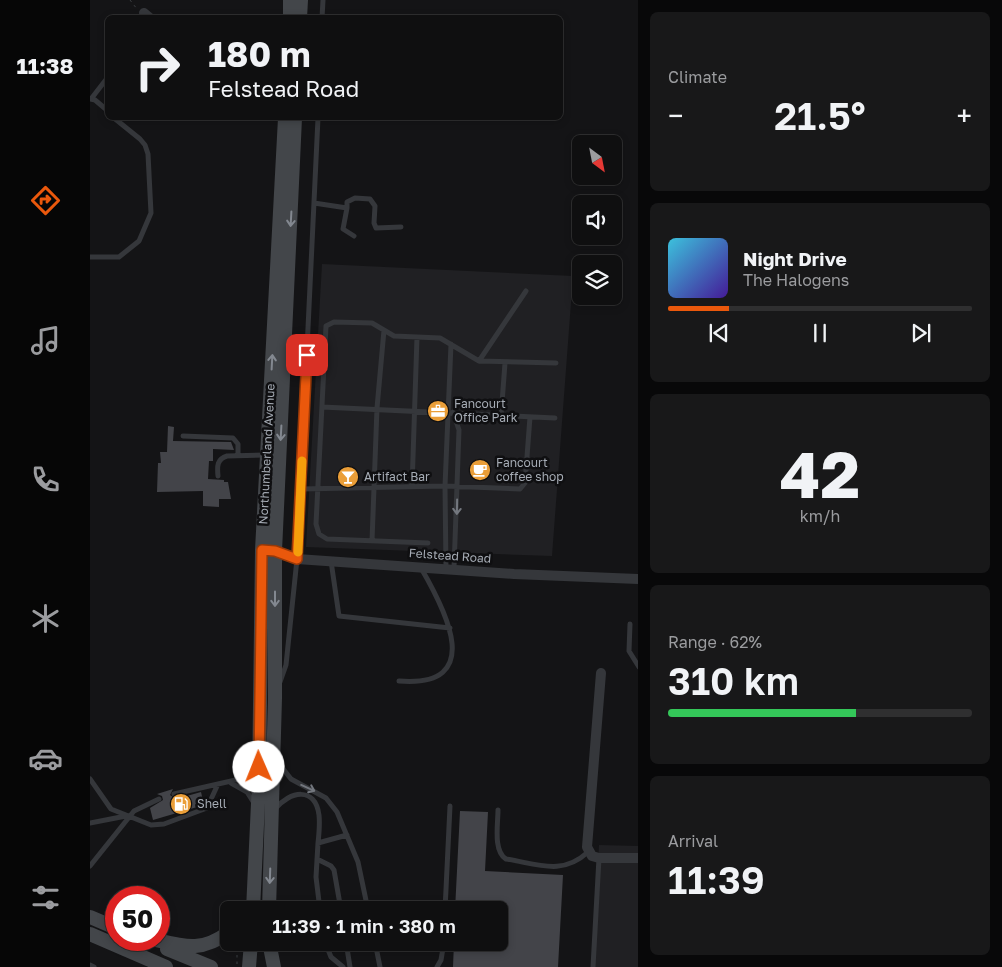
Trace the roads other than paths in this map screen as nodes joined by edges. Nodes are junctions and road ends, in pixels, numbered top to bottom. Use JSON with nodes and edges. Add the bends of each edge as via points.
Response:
{"nodes":[{"id":1,"x":290,"y":0,"type":"edge"},
{"id":2,"x":301,"y":0,"type":"edge"},
{"id":3,"x":323,"y":0,"type":"edge"},
{"id":4,"x":290,"y":15,"type":"edge"},
{"id":5,"x":300,"y":15,"type":"edge"},
{"id":6,"x":322,"y":15,"type":"edge"},
{"id":7,"x":105,"y":81,"type":"edge"},
{"id":8,"x":91,"y":99,"type":"edge"},
{"id":9,"x":105,"y":109,"type":"edge"},
{"id":10,"x":116,"y":120,"type":"edge"},
{"id":11,"x":285,"y":120,"type":"edge"},
{"id":12,"x":295,"y":120,"type":"edge"},
{"id":13,"x":318,"y":120,"type":"edge"},
{"id":14,"x":314,"y":203,"type":"junction"},
{"id":15,"x":346,"y":208,"type":"junction"},
{"id":16,"x":401,"y":227,"type":"dead end"},
{"id":17,"x":354,"y":236,"type":"dead end"},
{"id":18,"x":90,"y":257,"type":"edge"},
{"id":19,"x":526,"y":291,"type":"dead end"},
{"id":20,"x":384,"y":330,"type":"junction"},
{"id":21,"x":416,"y":337,"type":"junction"},
{"id":22,"x":451,"y":344,"type":"junction"},
{"id":23,"x":479,"y":361,"type":"junction"},
{"id":24,"x":506,"y":363,"type":"junction"},
{"id":25,"x":556,"y":363,"type":"dead end"},
{"id":26,"x":322,"y":407,"type":"junction"},
{"id":27,"x":377,"y":408,"type":"junction"},
{"id":28,"x":413,"y":411,"type":"junction"},
{"id":29,"x":451,"y":412,"type":"junction"},
{"id":30,"x":501,"y":416,"type":"junction"},
{"id":31,"x":530,"y":417,"type":"junction"},
{"id":32,"x":555,"y":418,"type":"dead end"},
{"id":33,"x":183,"y":436,"type":"dead end"},
{"id":34,"x":447,"y":451,"type":"junction"},
{"id":35,"x":459,"y":452,"type":"junction"},
{"id":36,"x":267,"y":455,"type":"junction"},
{"id":37,"x":238,"y":456,"type":"junction"},
{"id":38,"x":218,"y":476,"type":"dead end"},
{"id":39,"x":373,"y":486,"type":"junction"},
{"id":40,"x":445,"y":486,"type":"junction"},
{"id":41,"x":457,"y":486,"type":"junction"},
{"id":42,"x":412,"y":487,"type":"junction"},
{"id":43,"x":301,"y":489,"type":"junction"},
{"id":44,"x":318,"y":490,"type":"junction"},
{"id":45,"x":372,"y":541,"type":"junction"},
{"id":46,"x":428,"y":543,"type":"dead end"},
{"id":47,"x":268,"y":550,"type":"junction"},
{"id":48,"x":297,"y":559,"type":"junction"},
{"id":49,"x":331,"y":561,"type":"junction"},
{"id":50,"x":420,"y":566,"type":"junction"},
{"id":51,"x":450,"y":568,"type":"junction"},
{"id":52,"x":638,"y":579,"type":"edge"},
{"id":53,"x":630,"y":624,"type":"dead end"},
{"id":54,"x":450,"y":628,"type":"junction"},
{"id":55,"x":638,"y":667,"type":"edge"},
{"id":56,"x":601,"y":673,"type":"dead end"},
{"id":57,"x":399,"y":681,"type":"dead end"},
{"id":58,"x":275,"y":698,"type":"junction"},
{"id":59,"x":258,"y":752,"type":"junction"},
{"id":60,"x":274,"y":756,"type":"junction"},
{"id":61,"x":90,"y":779,"type":"edge"},
{"id":62,"x":231,"y":783,"type":"junction"},
{"id":63,"x":218,"y":784,"type":"junction"},
{"id":64,"x":174,"y":794,"type":"dead end"},
{"id":65,"x":159,"y":799,"type":"dead end"},
{"id":66,"x":450,"y":806,"type":"dead end"},
{"id":67,"x":498,"y":810,"type":"dead end"},
{"id":68,"x":129,"y":816,"type":"junction"},
{"id":69,"x":265,"y":816,"type":"junction"},
{"id":70,"x":90,"y":823,"type":"edge"},
{"id":71,"x":347,"y":835,"type":"junction"},
{"id":72,"x":318,"y":844,"type":"junction"},
{"id":73,"x":588,"y":852,"type":"junction"},
{"id":74,"x":599,"y":858,"type":"junction"},
{"id":75,"x":638,"y":858,"type":"edge"},
{"id":76,"x":317,"y":859,"type":"junction"},
{"id":77,"x":90,"y":866,"type":"edge"},
{"id":78,"x":248,"y":901,"type":"edge"},
{"id":79,"x":269,"y":901,"type":"edge"},
{"id":80,"x":318,"y":901,"type":"edge"},
{"id":81,"x":339,"y":901,"type":"edge"},
{"id":82,"x":366,"y":901,"type":"edge"},
{"id":83,"x":445,"y":901,"type":"edge"},
{"id":84,"x":93,"y":917,"type":"edge"},
{"id":85,"x":105,"y":923,"type":"edge"},
{"id":86,"x":90,"y":934,"type":"edge"},
{"id":87,"x":220,"y":938,"type":"edge"},
{"id":88,"x":170,"y":943,"type":"edge"},
{"id":89,"x":170,"y":950,"type":"edge"},
{"id":90,"x":248,"y":951,"type":"edge"},
{"id":91,"x":267,"y":951,"type":"edge"},
{"id":92,"x":270,"y":951,"type":"edge"},
{"id":93,"x":329,"y":951,"type":"edge"},
{"id":94,"x":347,"y":951,"type":"edge"},
{"id":95,"x":377,"y":951,"type":"edge"},
{"id":96,"x":442,"y":951,"type":"edge"},
{"id":97,"x":90,"y":966,"type":"edge"},
{"id":98,"x":243,"y":966,"type":"edge"},
{"id":99,"x":94,"y":967,"type":"edge"},
{"id":100,"x":166,"y":967,"type":"edge"},
{"id":101,"x":211,"y":967,"type":"edge"},
{"id":102,"x":266,"y":967,"type":"edge"},
{"id":103,"x":274,"y":967,"type":"edge"},
{"id":104,"x":342,"y":967,"type":"edge"},
{"id":105,"x":350,"y":967,"type":"edge"},
{"id":106,"x":380,"y":967,"type":"edge"},
{"id":107,"x":437,"y":967,"type":"edge"},
{"id":108,"x":593,"y":967,"type":"edge"}],
"edges":[{"from":1,"to":4,"type":"main road"},
{"from":2,"to":5,"type":"main road"},
{"from":3,"to":6,"type":"lane"},
{"from":7,"to":8,"type":"lane"},
{"from":8,"to":9,"type":"lane"},
{"from":10,"to":18,"type":"lane","via":[[145,145],[151,213],[139,241],[129,250],[119,257]]},
{"from":36,"to":11,"type":"main road","name":"Northumberland Avenue","one_way":true},
{"from":12,"to":47,"type":"main road","name":"Northumberland Avenue","one_way":true},
{"from":13,"to":14,"type":"lane"},
{"from":14,"to":15,"type":"lane"},
{"from":14,"to":43,"type":"lane"},
{"from":15,"to":16,"type":"lane","via":[[347,202],[355,198],[370,199],[375,206],[376,228]]},
{"from":15,"to":17,"type":"lane","via":[[343,229]]},
{"from":19,"to":23,"type":"lane"},
{"from":20,"to":21,"type":"lane","via":[[394,336]]},
{"from":20,"to":26,"type":"lane","via":[[372,323],[334,322],[326,326]]},
{"from":20,"to":27,"type":"lane"},
{"from":21,"to":22,"type":"lane","via":[[440,338]]},
{"from":21,"to":28,"type":"lane"},
{"from":22,"to":23,"type":"lane"},
{"from":22,"to":29,"type":"lane"},
{"from":23,"to":24,"type":"lane"},
{"from":24,"to":25,"type":"lane"},
{"from":24,"to":30,"type":"lane"},
{"from":26,"to":27,"type":"lane"},
{"from":26,"to":44,"type":"lane"},
{"from":27,"to":28,"type":"lane"},
{"from":27,"to":39,"type":"lane"},
{"from":28,"to":29,"type":"lane"},
{"from":28,"to":42,"type":"lane"},
{"from":29,"to":30,"type":"lane"},
{"from":29,"to":34,"type":"lane"},
{"from":29,"to":35,"type":"lane","via":[[460,430]]},
{"from":30,"to":31,"type":"lane"},
{"from":31,"to":32,"type":"lane"},
{"from":31,"to":41,"type":"lane","via":[[524,486],[516,489]]},
{"from":33,"to":37,"type":"lane","via":[[233,438],[238,444]]},
{"from":34,"to":35,"type":"lane"},
{"from":34,"to":40,"type":"lane"},
{"from":35,"to":41,"type":"lane"},
{"from":36,"to":37,"type":"lane"},
{"from":36,"to":47,"type":"main road","name":"Northumberland Avenue"},
{"from":37,"to":38,"type":"lane","via":[[222,458],[217,464]]},
{"from":39,"to":42,"type":"lane"},
{"from":39,"to":44,"type":"lane"},
{"from":39,"to":45,"type":"lane"},
{"from":40,"to":41,"type":"lane"},
{"from":40,"to":42,"type":"lane"},
{"from":40,"to":51,"type":"lane"},
{"from":41,"to":51,"type":"lane","one_way":true},
{"from":43,"to":44,"type":"lane"},
{"from":43,"to":48,"type":"lane"},
{"from":44,"to":45,"type":"lane","via":[[316,524],[323,537]]},
{"from":45,"to":46,"type":"lane"},
{"from":47,"to":48,"type":"street","name":"Felstead Road"},
{"from":47,"to":58,"type":"main road","name":"Northumberland Avenue","one_way":true},
{"from":47,"to":59,"type":"main road","name":"Northumberland Avenue"},
{"from":48,"to":49,"type":"street","name":"Felstead Road"},
{"from":48,"to":58,"type":"lane","via":[[286,666]]},
{"from":49,"to":50,"type":"street","name":"Felstead Road"},
{"from":49,"to":54,"type":"lane","via":[[339,616]]},
{"from":50,"to":51,"type":"street","name":"Felstead Road"},
{"from":50,"to":54,"type":"lane","via":[[441,603]]},
{"from":51,"to":52,"type":"street","name":"Felstead Road"},
{"from":53,"to":55,"type":"lane","via":[[629,652]]},
{"from":54,"to":57,"type":"lane","via":[[452,655],[443,674],[426,682]]},
{"from":56,"to":73,"type":"street"},
{"from":58,"to":60,"type":"main road","name":"Northumberland Avenue"},
{"from":59,"to":62,"type":"lane","via":[[249,771]]},
{"from":59,"to":69,"type":"main road","name":"Northumberland Avenue"},
{"from":60,"to":69,"type":"main road","name":"Northumberland Avenue"},
{"from":60,"to":71,"type":"lane","one_way":true,"via":[[291,779],[332,804]]},
{"from":61,"to":68,"type":"lane","via":[[111,808]]},
{"from":62,"to":63,"type":"lane"},
{"from":62,"to":69,"type":"lane","via":[[247,792]]},
{"from":63,"to":64,"type":"lane"},
{"from":63,"to":68,"type":"lane","via":[[207,808],[178,819],[155,825]]},
{"from":65,"to":68,"type":"lane"},
{"from":66,"to":83,"type":"lane"},
{"from":67,"to":73,"type":"lane","via":[[498,848],[506,859],[563,868]]},
{"from":68,"to":70,"type":"lane"},
{"from":68,"to":77,"type":"lane"},
{"from":69,"to":72,"type":"lane","via":[[290,796],[309,796],[319,815]]},
{"from":69,"to":78,"type":"main road","name":"Northumberland Avenue","via":[[256,875]]},
{"from":69,"to":79,"type":"main road","name":"Northumberland Avenue","one_way":true},
{"from":71,"to":72,"type":"lane"},
{"from":71,"to":82,"type":"lane","via":[[358,862]]},
{"from":72,"to":76,"type":"lane"},
{"from":73,"to":74,"type":"street"},
{"from":74,"to":75,"type":"street"},
{"from":74,"to":108,"type":"lane"},
{"from":76,"to":80,"type":"lane"},
{"from":76,"to":81,"type":"lane","via":[[334,870]]},
{"from":84,"to":85,"type":"main road"},
{"from":86,"to":100,"type":"main road"},
{"from":87,"to":88,"type":"main road","via":[[198,947]]},
{"from":89,"to":101,"type":"main road"},
{"from":90,"to":98,"type":"main road"},
{"from":91,"to":102,"type":"main road"},
{"from":92,"to":103,"type":"main road"},
{"from":93,"to":104,"type":"lane"},
{"from":94,"to":105,"type":"lane"},
{"from":95,"to":106,"type":"lane"},
{"from":96,"to":107,"type":"lane"},
{"from":97,"to":99,"type":"lane"}]}
